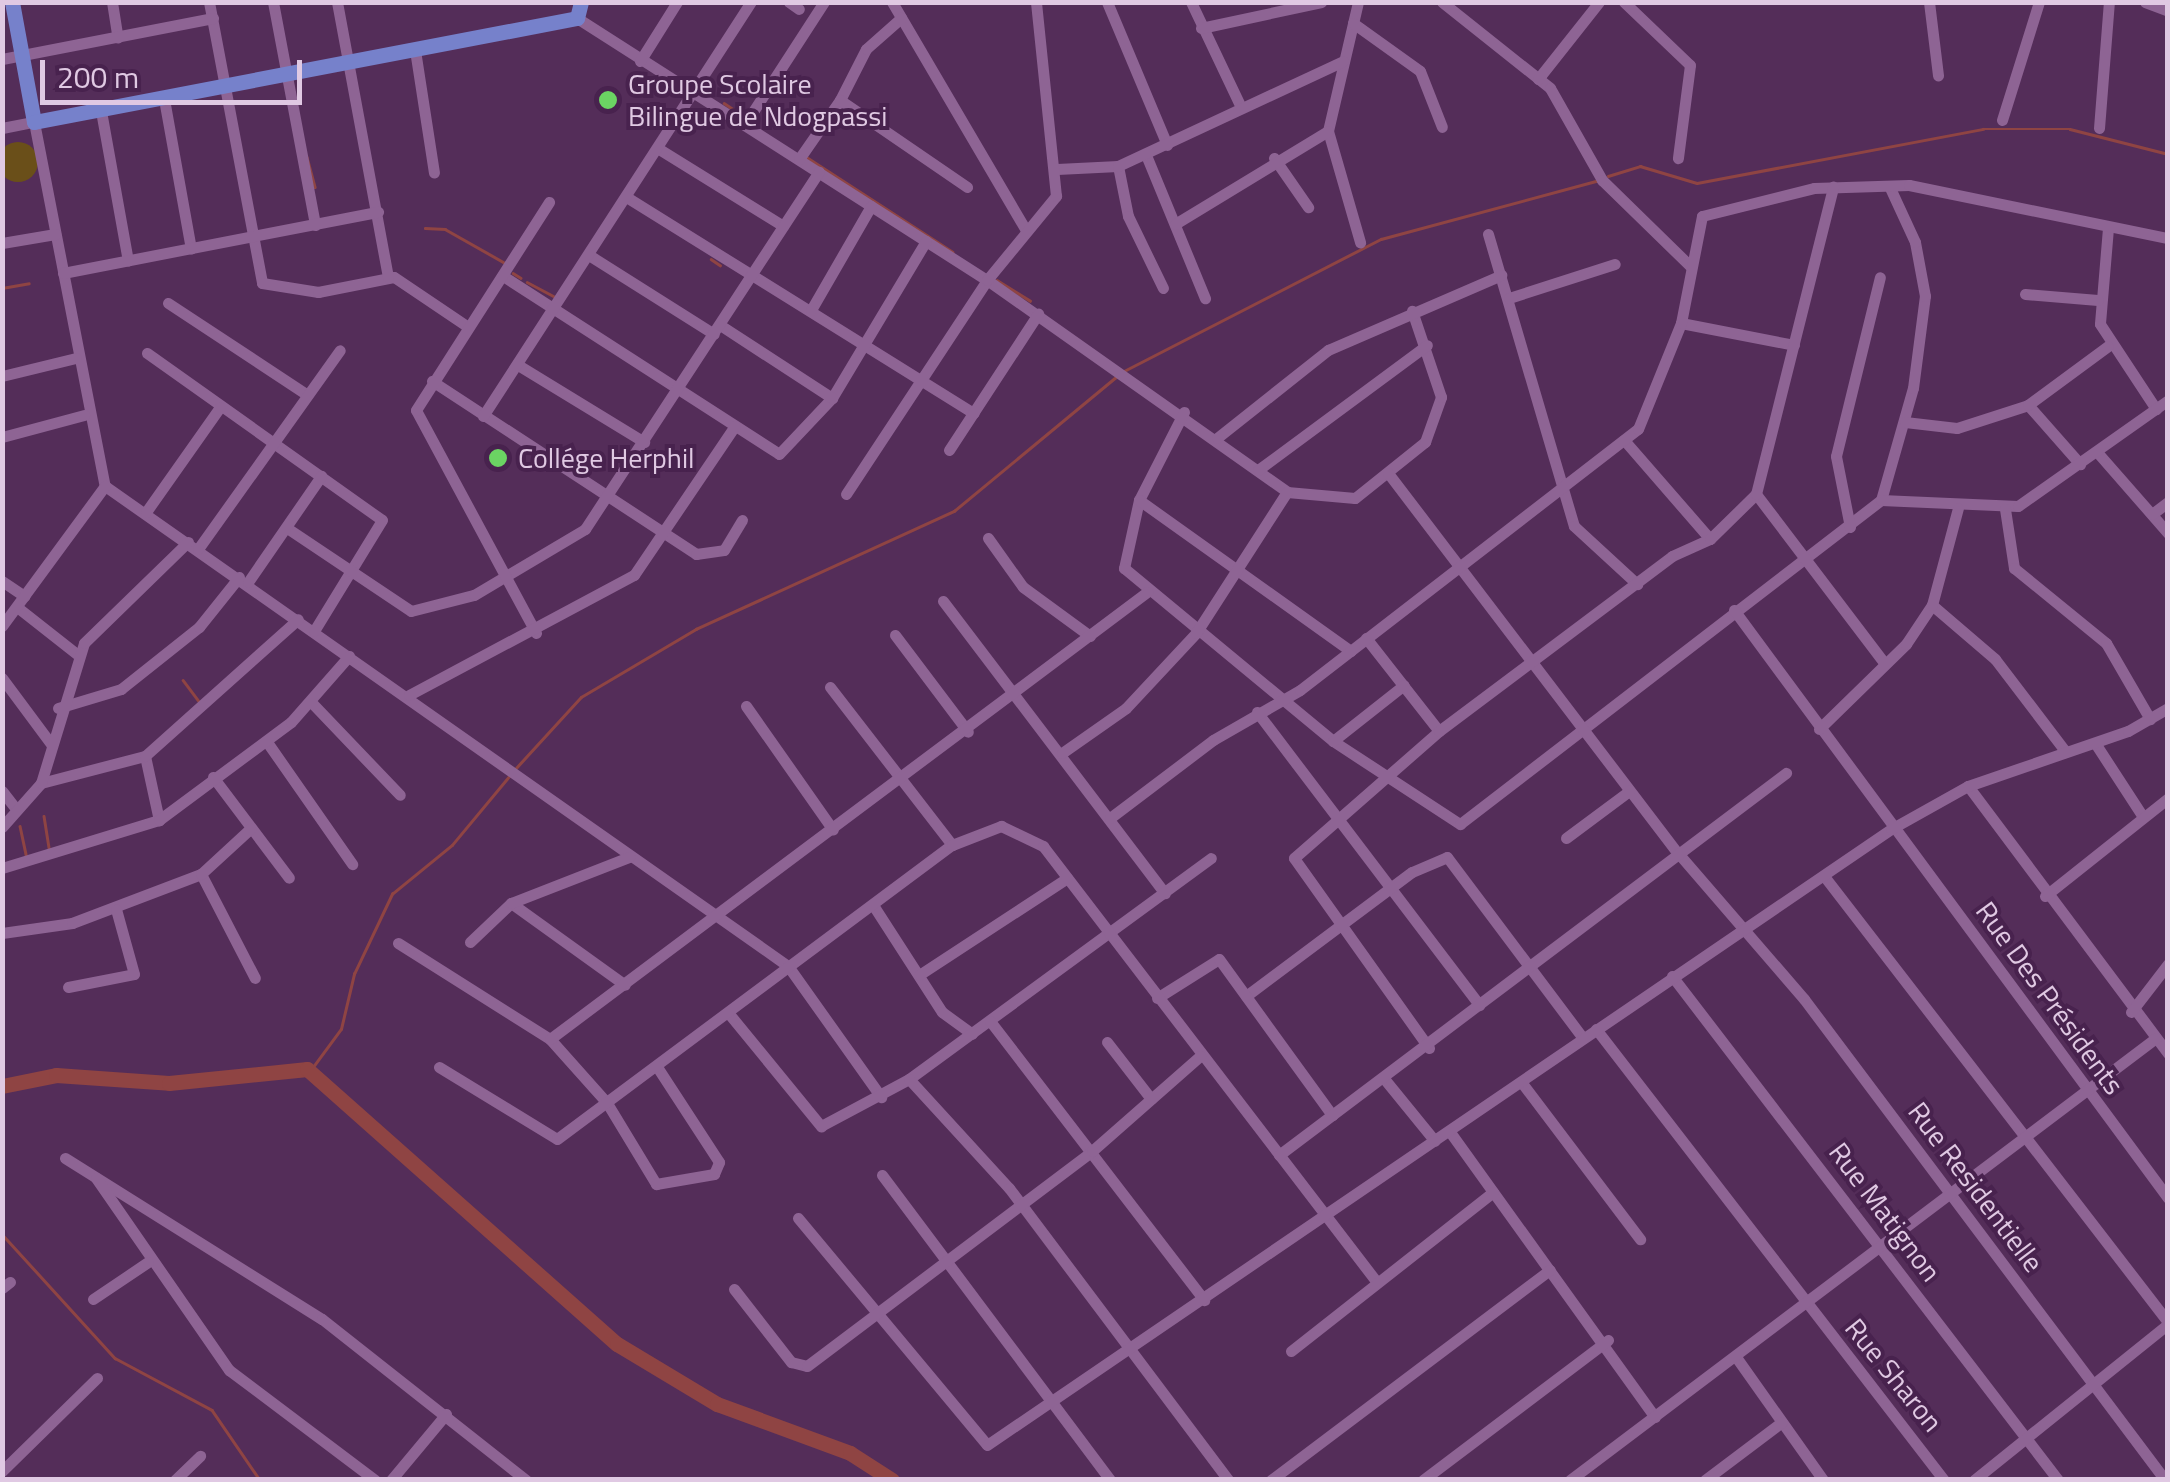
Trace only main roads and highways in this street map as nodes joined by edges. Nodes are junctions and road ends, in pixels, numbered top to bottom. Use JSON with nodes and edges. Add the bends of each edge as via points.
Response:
{"nodes":[{"id":1,"x":12,"y":2,"type":"edge"},
{"id":2,"x":579,"y":10,"type":"edge"}],
"edges":[{"from":1,"to":2,"type":"main road","via":[[34,122],[415,50]]}]}
